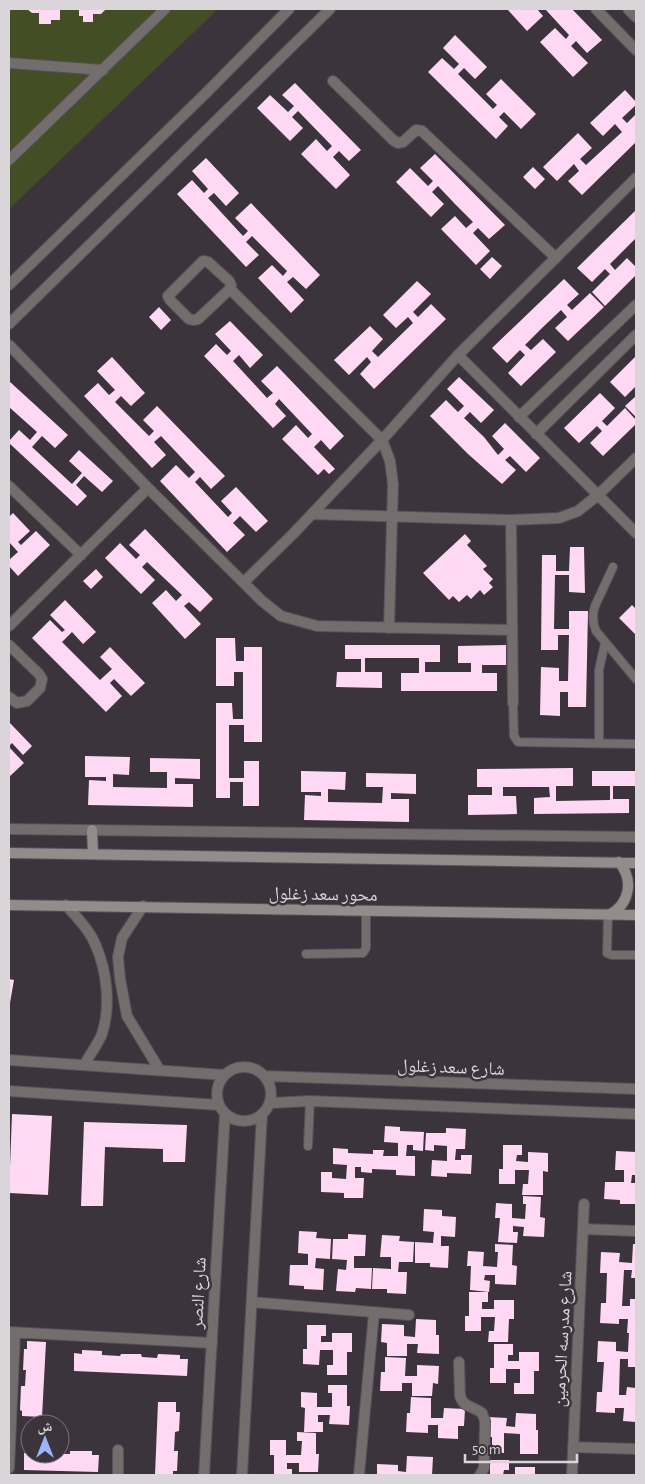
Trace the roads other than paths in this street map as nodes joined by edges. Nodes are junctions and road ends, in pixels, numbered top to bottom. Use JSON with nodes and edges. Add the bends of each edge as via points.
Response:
{"nodes":[{"id":1,"x":165,"y":9,"type":"edge"},
{"id":2,"x":289,"y":9,"type":"edge"},
{"id":3,"x":330,"y":9,"type":"edge"},
{"id":4,"x":596,"y":9,"type":"edge"},
{"id":5,"x":628,"y":9,"type":"edge"},
{"id":6,"x":636,"y":17,"type":"edge"},
{"id":7,"x":636,"y":50,"type":"edge"},
{"id":8,"x":9,"y":63,"type":"edge"},
{"id":9,"x":102,"y":70,"type":"junction"},
{"id":10,"x":332,"y":81,"type":"dead end"},
{"id":11,"x":9,"y":160,"type":"edge"},
{"id":12,"x":636,"y":178,"type":"edge"},
{"id":13,"x":556,"y":258,"type":"junction"},
{"id":14,"x":9,"y":286,"type":"edge"},
{"id":15,"x":230,"y":289,"type":"junction"},
{"id":16,"x":636,"y":305,"type":"edge"},
{"id":17,"x":9,"y":324,"type":"edge"},
{"id":18,"x":636,"y":335,"type":"edge"},
{"id":19,"x":9,"y":345,"type":"edge"},
{"id":20,"x":458,"y":355,"type":"junction"},
{"id":21,"x":519,"y":417,"type":"junction"},
{"id":22,"x":536,"y":434,"type":"junction"},
{"id":23,"x":382,"y":440,"type":"junction"},
{"id":24,"x":636,"y":458,"type":"edge"},
{"id":25,"x":9,"y":488,"type":"edge"},
{"id":26,"x":148,"y":488,"type":"junction"},
{"id":27,"x":598,"y":495,"type":"junction"},
{"id":28,"x":312,"y":514,"type":"junction"},
{"id":29,"x":392,"y":516,"type":"junction"},
{"id":30,"x":511,"y":520,"type":"junction"},
{"id":31,"x":636,"y":533,"type":"edge"},
{"id":32,"x":81,"y":554,"type":"junction"},
{"id":33,"x":613,"y":567,"type":"dead end"},
{"id":34,"x":244,"y":582,"type":"junction"},
{"id":35,"x":9,"y":626,"type":"edge"},
{"id":36,"x":388,"y":628,"type":"junction"},
{"id":37,"x":512,"y":630,"type":"junction"},
{"id":38,"x":606,"y":643,"type":"junction"},
{"id":39,"x":9,"y":645,"type":"edge"},
{"id":40,"x":636,"y":679,"type":"edge"},
{"id":41,"x":9,"y":697,"type":"edge"},
{"id":42,"x":513,"y":703,"type":"joint"},
{"id":43,"x":599,"y":744,"type":"junction"},
{"id":44,"x":636,"y":744,"type":"edge"},
{"id":45,"x":9,"y":828,"type":"edge"},
{"id":46,"x":92,"y":830,"type":"junction"},
{"id":47,"x":636,"y":837,"type":"edge"},
{"id":48,"x":9,"y":853,"type":"edge"},
{"id":49,"x":92,"y":853,"type":"junction"},
{"id":50,"x":619,"y":862,"type":"junction"},
{"id":51,"x":636,"y":863,"type":"edge"},
{"id":52,"x":9,"y":905,"type":"edge"},
{"id":53,"x":66,"y":905,"type":"junction"},
{"id":54,"x":143,"y":906,"type":"junction"},
{"id":55,"x":366,"y":911,"type":"junction"},
{"id":56,"x":608,"y":915,"type":"junction"},
{"id":57,"x":636,"y":915,"type":"edge"},
{"id":58,"x":306,"y":954,"type":"dead end"},
{"id":59,"x":636,"y":956,"type":"edge"},
{"id":60,"x":9,"y":1060,"type":"edge"},
{"id":61,"x":85,"y":1064,"type":"junction"},
{"id":62,"x":158,"y":1069,"type":"junction"},
{"id":63,"x":225,"y":1075,"type":"junction"},
{"id":64,"x":265,"y":1076,"type":"junction"},
{"id":65,"x":636,"y":1089,"type":"edge"},
{"id":66,"x":9,"y":1092,"type":"edge"},
{"id":67,"x":310,"y":1101,"type":"junction"},
{"id":68,"x":270,"y":1103,"type":"junction"},
{"id":69,"x":222,"y":1109,"type":"junction"},
{"id":70,"x":262,"y":1114,"type":"junction"},
{"id":71,"x":636,"y":1114,"type":"edge"},
{"id":72,"x":308,"y":1146,"type":"dead end"},
{"id":73,"x":584,"y":1204,"type":"dead end"},
{"id":74,"x":583,"y":1229,"type":"junction"},
{"id":75,"x":636,"y":1231,"type":"edge"},
{"id":76,"x":252,"y":1302,"type":"junction"},
{"id":77,"x":374,"y":1313,"type":"junction"},
{"id":78,"x":409,"y":1315,"type":"dead end"},
{"id":79,"x":12,"y":1332,"type":"edge"},
{"id":80,"x":212,"y":1343,"type":"junction"},
{"id":81,"x":460,"y":1362,"type":"dead end"},
{"id":82,"x":11,"y":1399,"type":"edge"},
{"id":83,"x":573,"y":1446,"type":"junction"},
{"id":84,"x":636,"y":1449,"type":"edge"},
{"id":85,"x":118,"y":1450,"type":"dead end"},
{"id":86,"x":9,"y":1468,"type":"edge"},
{"id":87,"x":118,"y":1475,"type":"edge"},
{"id":88,"x":204,"y":1475,"type":"edge"},
{"id":89,"x":242,"y":1475,"type":"edge"},
{"id":90,"x":359,"y":1475,"type":"edge"},
{"id":91,"x":480,"y":1475,"type":"edge"},
{"id":92,"x":572,"y":1475,"type":"edge"}],
"edges":[{"from":1,"to":9,"type":"street"},
{"from":2,"to":14,"type":"street"},
{"from":3,"to":17,"type":"street"},
{"from":4,"to":7,"type":"street"},
{"from":5,"to":6,"type":"street"},
{"from":8,"to":9,"type":"street"},
{"from":9,"to":11,"type":"street"},
{"from":10,"to":13,"type":"street","via":[[398,143],[416,130],[422,131]]},
{"from":12,"to":13,"type":"street"},
{"from":13,"to":20,"type":"street"},
{"from":15,"to":15,"type":"street","via":[[193,320],[168,296],[205,261],[229,281]]},
{"from":15,"to":23,"type":"street"},
{"from":16,"to":21,"type":"street"},
{"from":18,"to":22,"type":"street"},
{"from":19,"to":26,"type":"street"},
{"from":20,"to":21,"type":"street"},
{"from":20,"to":23,"type":"street"},
{"from":21,"to":22,"type":"street"},
{"from":22,"to":27,"type":"street"},
{"from":23,"to":28,"type":"street"},
{"from":23,"to":29,"type":"street","via":[[392,472]]},
{"from":24,"to":27,"type":"street"},
{"from":25,"to":32,"type":"street"},
{"from":26,"to":32,"type":"street"},
{"from":26,"to":34,"type":"street"},
{"from":27,"to":30,"type":"street","via":[[566,517]]},
{"from":27,"to":31,"type":"street"},
{"from":28,"to":29,"type":"street"},
{"from":28,"to":34,"type":"street"},
{"from":29,"to":30,"type":"street"},
{"from":29,"to":36,"type":"street"},
{"from":30,"to":37,"type":"street"},
{"from":32,"to":35,"type":"street"},
{"from":33,"to":38,"type":"lane","via":[[593,612],[593,625]]},
{"from":34,"to":36,"type":"street","via":[[281,616],[317,626]]},
{"from":36,"to":37,"type":"street"},
{"from":37,"to":42,"type":"street"},
{"from":38,"to":40,"type":"lane"},
{"from":38,"to":43,"type":"lane","via":[[599,670]]},
{"from":39,"to":41,"type":"street","via":[[39,674],[42,684],[27,701],[17,703]]},
{"from":42,"to":43,"type":"lane","via":[[514,736],[518,742]]},
{"from":43,"to":44,"type":"lane"},
{"from":45,"to":46,"type":"street"},
{"from":46,"to":47,"type":"street"},
{"from":46,"to":49,"type":"main road"},
{"from":48,"to":49,"type":"main road","name":"محور سعد زغلول"},
{"from":49,"to":50,"type":"main road","name":"محور سعد زغلول"},
{"from":50,"to":51,"type":"main road","name":"محور سعد زغلول"},
{"from":50,"to":56,"type":"main road","via":[[626,873],[628,893],[621,907]]},
{"from":52,"to":53,"type":"main road","name":"محور سعد زغلول"},
{"from":53,"to":54,"type":"main road","name":"محور سعد زغلول"},
{"from":53,"to":61,"type":"street","via":[[96,945],[106,985],[102,1034]]},
{"from":54,"to":55,"type":"main road","name":"محور سعد زغلول"},
{"from":54,"to":62,"type":"street","via":[[122,938],[118,957],[120,979],[128,1016]]},
{"from":55,"to":56,"type":"main road","name":"محور سعد زغلول"},
{"from":55,"to":58,"type":"lane","via":[[366,948],[363,953]]},
{"from":56,"to":57,"type":"main road","name":"محور سعد زغلول"},
{"from":56,"to":59,"type":"lane","via":[[607,953]]},
{"from":60,"to":61,"type":"street"},
{"from":61,"to":62,"type":"street"},
{"from":62,"to":63,"type":"street"},
{"from":63,"to":64,"type":"street","via":[[245,1067]]},
{"from":63,"to":69,"type":"street","via":[[217,1089]]},
{"from":64,"to":65,"type":"street","name":"شارع سعد زغلول"},
{"from":64,"to":68,"type":"street","via":[[271,1089]]},
{"from":66,"to":69,"type":"street"},
{"from":67,"to":68,"type":"street"},
{"from":67,"to":71,"type":"street"},
{"from":67,"to":72,"type":"lane"},
{"from":68,"to":70,"type":"street"},
{"from":69,"to":70,"type":"street","via":[[233,1119],[243,1121]]},
{"from":69,"to":80,"type":"street","name":"شارع النصر"},
{"from":70,"to":76,"type":"street"},
{"from":73,"to":74,"type":"street","name":"شارع مدرسه الحرمين"},
{"from":74,"to":75,"type":"street"},
{"from":74,"to":83,"type":"street","name":"شارع مدرسه الحرمين"},
{"from":76,"to":77,"type":"street"},
{"from":76,"to":89,"type":"street"},
{"from":77,"to":78,"type":"street"},
{"from":77,"to":90,"type":"street"},
{"from":79,"to":80,"type":"street"},
{"from":79,"to":82,"type":"street"},
{"from":80,"to":88,"type":"street","name":"شارع النصر"},
{"from":81,"to":91,"type":"street","via":[[461,1400],[482,1413],[485,1421],[484,1468]]},
{"from":82,"to":86,"type":"street"},
{"from":83,"to":84,"type":"street"},
{"from":83,"to":92,"type":"street","name":"شارع مدرسه الحرمين"},
{"from":85,"to":87,"type":"street"}]}
